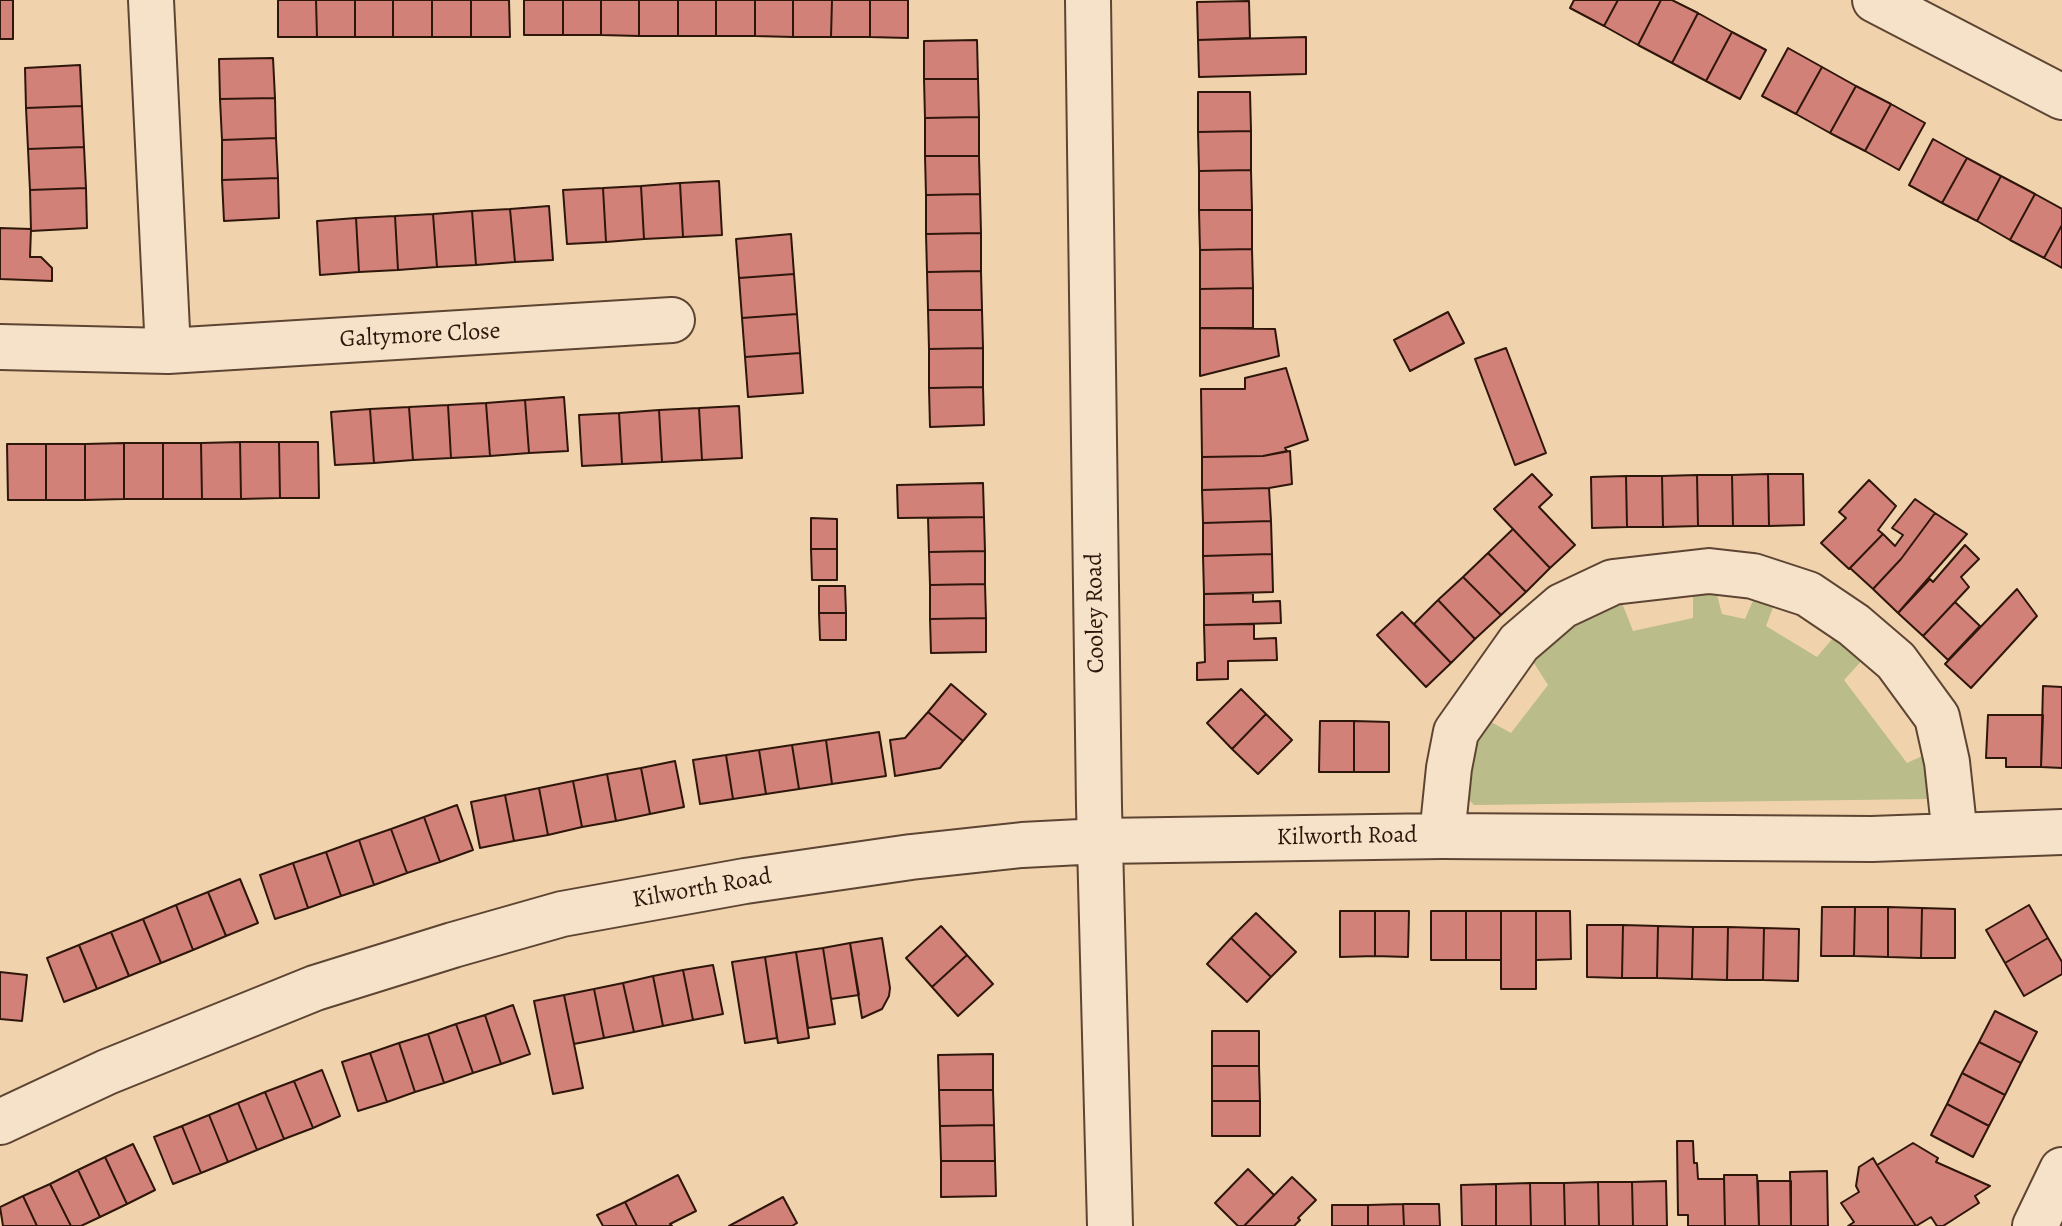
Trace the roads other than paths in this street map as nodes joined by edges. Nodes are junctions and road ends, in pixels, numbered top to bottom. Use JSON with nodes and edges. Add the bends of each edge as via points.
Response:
{"nodes":[{"id":1,"x":151,"y":0,"type":"edge"},
{"id":2,"x":1088,"y":0,"type":"edge"},
{"id":3,"x":1875,"y":0,"type":"edge"},
{"id":4,"x":2062,"y":97,"type":"edge"},
{"id":5,"x":672,"y":320,"type":"dead end"},
{"id":6,"x":0,"y":347,"type":"edge"},
{"id":7,"x":168,"y":351,"type":"junction"},
{"id":8,"x":2062,"y":832,"type":"edge"},
{"id":9,"x":1442,"y":836,"type":"junction"},
{"id":10,"x":1955,"y":836,"type":"junction"},
{"id":11,"x":1100,"y":841,"type":"junction"},
{"id":12,"x":0,"y":1122,"type":"edge"},
{"id":13,"x":2062,"y":1170,"type":"edge"},
{"id":14,"x":1110,"y":1226,"type":"edge"},
{"id":15,"x":2035,"y":1226,"type":"edge"}],
"edges":[{"from":1,"to":7,"type":"street"},
{"from":2,"to":11,"type":"street","name":"Cooley Road"},
{"from":3,"to":4,"type":"street"},
{"from":5,"to":7,"type":"street","name":"Galtymore Close"},
{"from":6,"to":7,"type":"street","name":"Galtymore Close"},
{"from":8,"to":10,"type":"street","name":"Kilworth Road"},
{"from":9,"to":10,"type":"street","name":"Kilworth Road"},
{"from":9,"to":10,"type":"street","name":"Kilworth Road","via":[[1456,732],[1519,643],[1562,606],[1613,582],[1709,571],[1753,576],[1808,594],[1896,661],[1937,717]]},
{"from":9,"to":11,"type":"street","name":"Kilworth Road"},
{"from":11,"to":12,"type":"street","name":"Kilworth Road","via":[[911,857],[562,914],[315,988],[107,1072]]},
{"from":11,"to":14,"type":"street","name":"Cooley Road"},
{"from":13,"to":15,"type":"street"}]}
